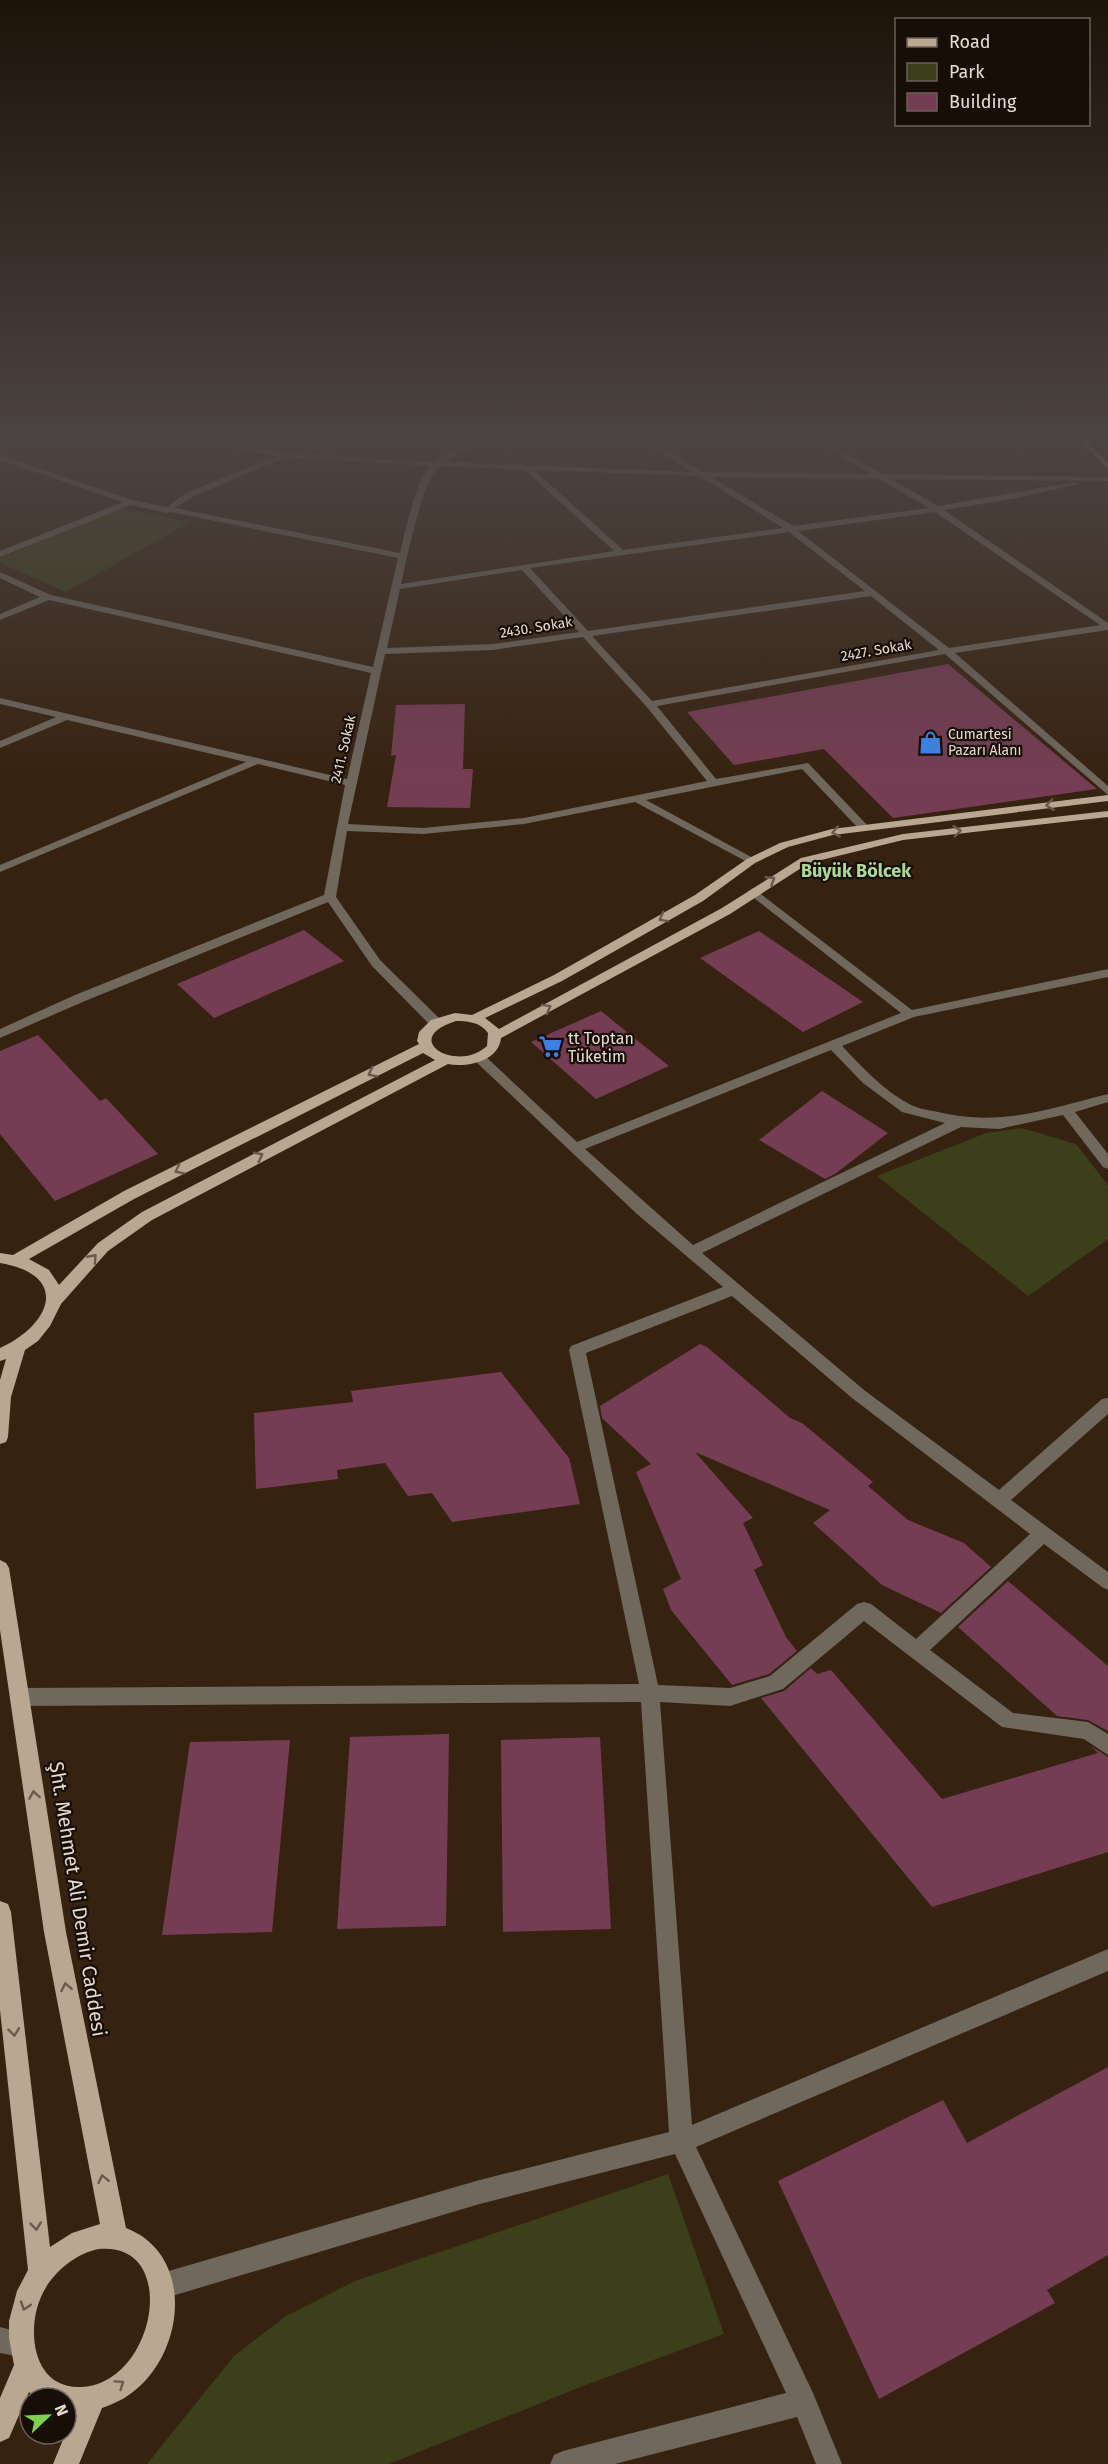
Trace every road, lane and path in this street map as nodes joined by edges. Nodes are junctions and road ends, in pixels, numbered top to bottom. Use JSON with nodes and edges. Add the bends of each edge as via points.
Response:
{"nodes":[{"id":1,"x":392,"y":554,"type":"edge"},
{"id":2,"x":614,"y":554,"type":"edge"},
{"id":3,"x":823,"y":554,"type":"edge"},
{"id":4,"x":1002,"y":554,"type":"edge"},
{"id":5,"x":403,"y":556,"type":"joint"},
{"id":6,"x":524,"y":567,"type":"junction"},
{"id":7,"x":0,"y":575,"type":"edge"},
{"id":8,"x":396,"y":587,"type":"junction"},
{"id":9,"x":873,"y":593,"type":"junction"},
{"id":10,"x":48,"y":597,"type":"junction"},
{"id":11,"x":0,"y":617,"type":"edge"},
{"id":12,"x":1108,"y":627,"type":"edge"},
{"id":13,"x":585,"y":634,"type":"junction"},
{"id":14,"x":381,"y":651,"type":"junction"},
{"id":15,"x":947,"y":651,"type":"junction"},
{"id":16,"x":377,"y":671,"type":"junction"},
{"id":17,"x":0,"y":701,"type":"edge"},
{"id":18,"x":650,"y":704,"type":"junction"},
{"id":19,"x":67,"y":716,"type":"junction"},
{"id":20,"x":0,"y":745,"type":"edge"},
{"id":21,"x":257,"y":761,"type":"junction"},
{"id":22,"x":713,"y":782,"type":"junction"},
{"id":23,"x":351,"y":783,"type":"junction"},
{"id":24,"x":1108,"y":792,"type":"edge"},
{"id":25,"x":635,"y":798,"type":"junction"},
{"id":26,"x":1108,"y":798,"type":"edge"},
{"id":27,"x":1108,"y":814,"type":"edge"},
{"id":28,"x":342,"y":827,"type":"junction"},
{"id":29,"x":863,"y":827,"type":"junction"},
{"id":30,"x":751,"y":861,"type":"junction"},
{"id":31,"x":0,"y":869,"type":"edge"},
{"id":32,"x":753,"y":892,"type":"junction"},
{"id":33,"x":330,"y":897,"type":"junction"},
{"id":34,"x":1108,"y":973,"type":"edge"},
{"id":35,"x":910,"y":1014,"type":"junction"},
{"id":36,"x":475,"y":1018,"type":"junction"},
{"id":37,"x":436,"y":1023,"type":"junction"},
{"id":38,"x":0,"y":1034,"type":"edge"},
{"id":39,"x":496,"y":1036,"type":"junction"},
{"id":40,"x":832,"y":1045,"type":"junction"},
{"id":41,"x":424,"y":1047,"type":"junction"},
{"id":42,"x":479,"y":1058,"type":"junction"},
{"id":43,"x":446,"y":1060,"type":"junction"},
{"id":44,"x":1108,"y":1098,"type":"edge"},
{"id":45,"x":1066,"y":1110,"type":"junction"},
{"id":46,"x":960,"y":1122,"type":"junction"},
{"id":47,"x":575,"y":1148,"type":"junction"},
{"id":48,"x":1108,"y":1164,"type":"edge"},
{"id":49,"x":691,"y":1252,"type":"junction"},
{"id":50,"x":0,"y":1258,"type":"edge"},
{"id":51,"x":18,"y":1259,"type":"junction"},
{"id":52,"x":734,"y":1289,"type":"junction"},
{"id":53,"x":54,"y":1301,"type":"junction"},
{"id":54,"x":18,"y":1347,"type":"junction"},
{"id":55,"x":0,"y":1355,"type":"edge"},
{"id":56,"x":1108,"y":1404,"type":"edge"},
{"id":57,"x":0,"y":1437,"type":"edge"},
{"id":58,"x":999,"y":1500,"type":"junction"},
{"id":59,"x":1043,"y":1533,"type":"junction"},
{"id":60,"x":0,"y":1568,"type":"edge"},
{"id":61,"x":1108,"y":1582,"type":"edge"},
{"id":62,"x":916,"y":1650,"type":"junction"},
{"id":63,"x":650,"y":1694,"type":"junction"},
{"id":64,"x":20,"y":1697,"type":"junction"},
{"id":65,"x":1108,"y":1746,"type":"edge"},
{"id":66,"x":0,"y":1912,"type":"edge"},
{"id":67,"x":1108,"y":1960,"type":"edge"},
{"id":68,"x":681,"y":2140,"type":"junction"},
{"id":69,"x":115,"y":2236,"type":"junction"},
{"id":70,"x":41,"y":2272,"type":"junction"},
{"id":71,"x":162,"y":2286,"type":"junction"},
{"id":72,"x":16,"y":2350,"type":"edge"},
{"id":73,"x":40,"y":2386,"type":"edge"},
{"id":74,"x":78,"y":2398,"type":"edge"},
{"id":75,"x":93,"y":2399,"type":"junction"},
{"id":76,"x":804,"y":2402,"type":"junction"},
{"id":77,"x":0,"y":2429,"type":"edge"},
{"id":78,"x":66,"y":2464,"type":"edge"},
{"id":79,"x":563,"y":2464,"type":"edge"},
{"id":80,"x":829,"y":2464,"type":"edge"}],
"edges":[{"from":1,"to":5,"type":"street"},
{"from":2,"to":6,"type":"street"},
{"from":3,"to":9,"type":"street"},
{"from":4,"to":12,"type":"street"},
{"from":5,"to":8,"type":"street","name":"2411. Sokak"},
{"from":6,"to":8,"type":"street"},
{"from":6,"to":13,"type":"street"},
{"from":7,"to":10,"type":"street"},
{"from":8,"to":14,"type":"street","name":"2411. Sokak"},
{"from":9,"to":13,"type":"street","name":"2430. Sokak"},
{"from":9,"to":15,"type":"street"},
{"from":10,"to":11,"type":"street"},
{"from":10,"to":16,"type":"street"},
{"from":12,"to":15,"type":"street","name":"2427. Sokak"},
{"from":13,"to":14,"type":"street","name":"2430. Sokak","via":[[493,647]]},
{"from":13,"to":18,"type":"street"},
{"from":14,"to":16,"type":"street","name":"2411. Sokak"},
{"from":15,"to":18,"type":"street","name":"2427. Sokak"},
{"from":15,"to":24,"type":"street"},
{"from":16,"to":23,"type":"street","name":"2411. Sokak"},
{"from":17,"to":19,"type":"street"},
{"from":18,"to":22,"type":"street"},
{"from":19,"to":20,"type":"street"},
{"from":19,"to":21,"type":"street"},
{"from":21,"to":23,"type":"street"},
{"from":21,"to":31,"type":"street"},
{"from":22,"to":25,"type":"street"},
{"from":22,"to":29,"type":"street","via":[[804,765]]},
{"from":23,"to":28,"type":"street","name":"2411. Sokak"},
{"from":25,"to":28,"type":"street","via":[[502,824],[423,831]]},
{"from":25,"to":30,"type":"street"},
{"from":26,"to":29,"type":"main road","one_way":true},
{"from":32,"to":27,"type":"main road","one_way":true,"via":[[805,860],[840,850],[903,837]]},
{"from":28,"to":33,"type":"street","name":"2411. Sokak"},
{"from":29,"to":30,"type":"main road","one_way":true,"via":[[784,845]]},
{"from":30,"to":36,"type":"main road","one_way":true,"via":[[699,898],[558,978]]},
{"from":32,"to":35,"type":"street"},
{"from":39,"to":32,"type":"main road","one_way":true,"via":[[726,911]]},
{"from":33,"to":37,"type":"street","via":[[375,963]]},
{"from":33,"to":38,"type":"street"},
{"from":34,"to":35,"type":"street"},
{"from":35,"to":40,"type":"street"},
{"from":36,"to":37,"type":"main road","via":[[456,1017]]},
{"from":36,"to":39,"type":"main road","via":[[486,1023]]},
{"from":37,"to":41,"type":"main road","via":[[425,1032]]},
{"from":39,"to":42,"type":"main road","via":[[495,1045]]},
{"from":40,"to":46,"type":"street","via":[[868,1080],[907,1109]]},
{"from":40,"to":47,"type":"street"},
{"from":41,"to":43,"type":"main road"},
{"from":41,"to":51,"type":"main road","one_way":true,"via":[[129,1195]]},
{"from":42,"to":43,"type":"main road"},
{"from":42,"to":47,"type":"street"},
{"from":53,"to":43,"type":"main road","one_way":true,"via":[[102,1247],[147,1216]]},
{"from":44,"to":45,"type":"street"},
{"from":45,"to":46,"type":"street","via":[[999,1124]]},
{"from":45,"to":48,"type":"street"},
{"from":46,"to":49,"type":"street"},
{"from":47,"to":49,"type":"street"},
{"from":49,"to":52,"type":"street"},
{"from":50,"to":51,"type":"main road"},
{"from":51,"to":53,"type":"main road","via":[[42,1271],[52,1286]]},
{"from":52,"to":58,"type":"street","via":[[858,1394]]},
{"from":52,"to":63,"type":"street","via":[[577,1350]]},
{"from":53,"to":54,"type":"main road","via":[[49,1317]]},
{"from":54,"to":55,"type":"main road"},
{"from":54,"to":57,"type":"main road","via":[[3,1397]]},
{"from":56,"to":58,"type":"street"},
{"from":58,"to":59,"type":"street"},
{"from":59,"to":61,"type":"street"},
{"from":59,"to":62,"type":"street"},
{"from":60,"to":64,"type":"main road","name":"Şht. Mehmet Ali Demir Caddesi"},
{"from":62,"to":63,"type":"street","via":[[864,1610],[776,1683],[730,1696]]},
{"from":62,"to":65,"type":"street","via":[[1009,1721],[1088,1731]]},
{"from":63,"to":64,"type":"street"},
{"from":63,"to":68,"type":"street"},
{"from":69,"to":64,"type":"main road","name":"Şht. Mehmet Ali Demir Caddesi","one_way":true,"via":[[55,1932]]},
{"from":66,"to":70,"type":"main road","one_way":true},
{"from":67,"to":68,"type":"street"},
{"from":68,"to":71,"type":"street","via":[[476,2193]]},
{"from":68,"to":76,"type":"street"},
{"from":69,"to":70,"type":"main road","via":[[80,2241]]},
{"from":69,"to":71,"type":"main road","via":[[132,2241],[152,2259]]},
{"from":70,"to":72,"type":"main road","one_way":true,"via":[[30,2290]]},
{"from":75,"to":71,"type":"main road","one_way":true,"via":[[122,2386],[144,2363],[157,2338],[164,2305]]},
{"from":72,"to":73,"type":"main road"},
{"from":72,"to":77,"type":"main road"},
{"from":74,"to":75,"type":"main road"},
{"from":75,"to":78,"type":"main road"},
{"from":76,"to":79,"type":"street"},
{"from":76,"to":80,"type":"street"}]}
